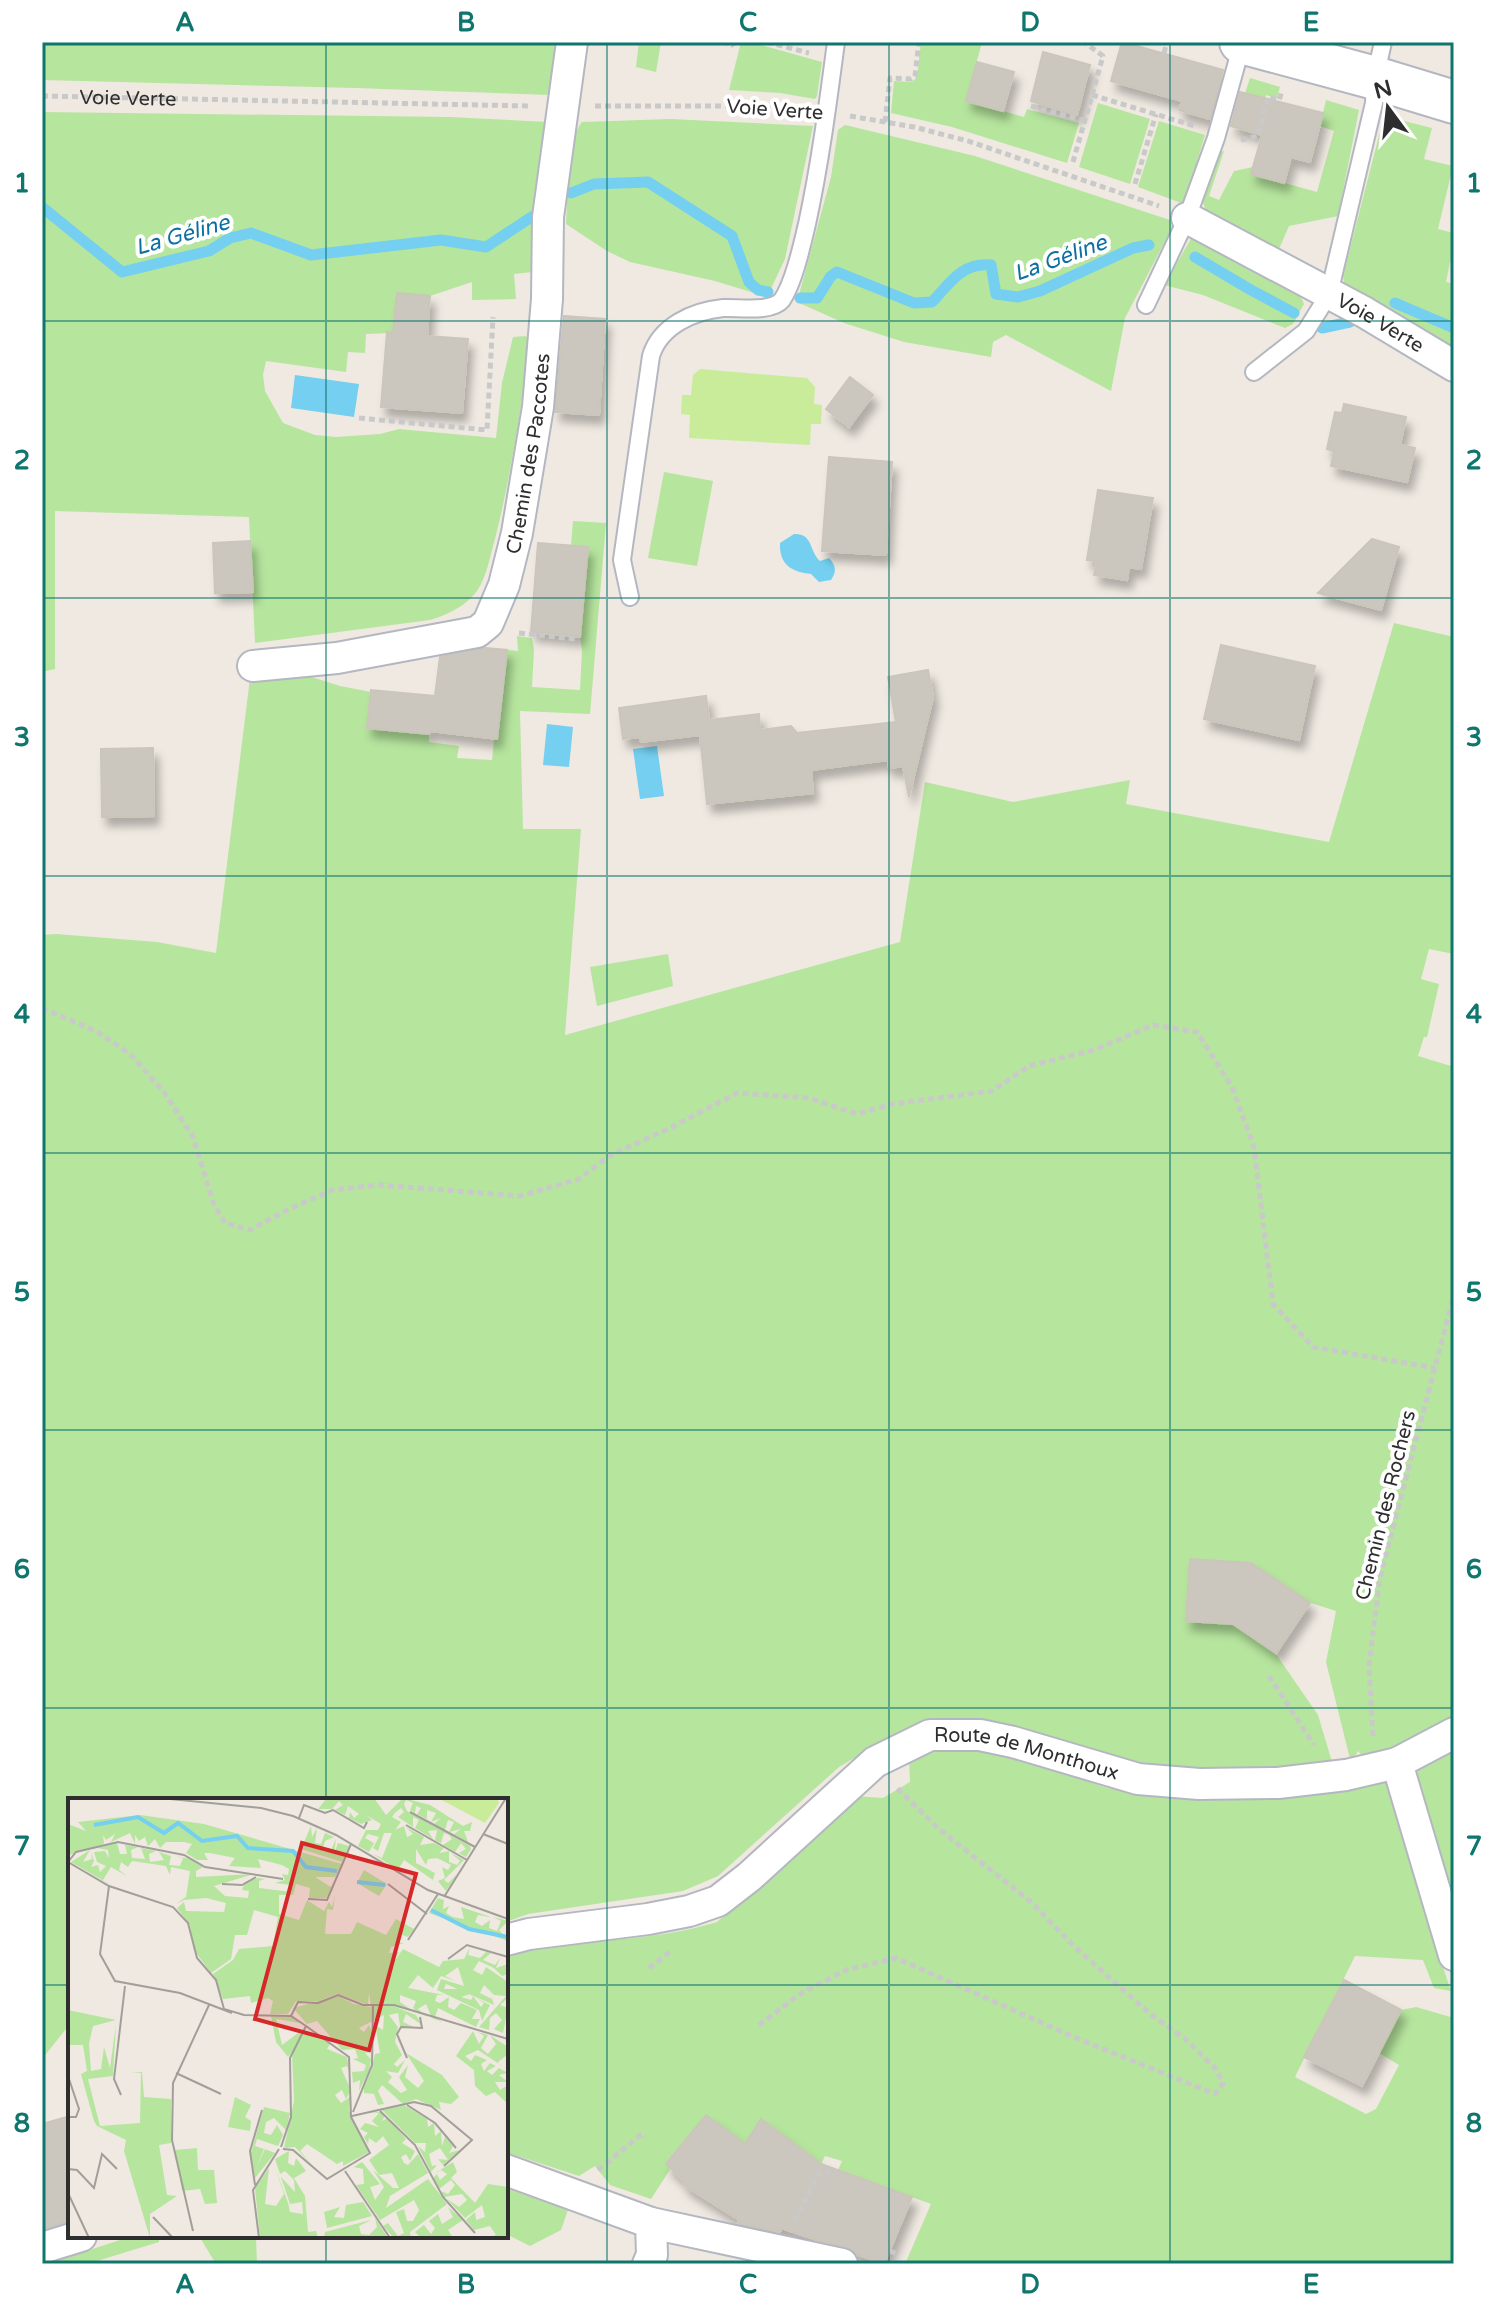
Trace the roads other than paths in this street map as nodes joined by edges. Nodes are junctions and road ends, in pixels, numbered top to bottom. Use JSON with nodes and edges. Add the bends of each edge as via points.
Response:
{"nodes":[{"id":1,"x":572,"y":42,"type":"edge"},
{"id":2,"x":836,"y":42,"type":"edge"},
{"id":3,"x":1242,"y":42,"type":"edge"},
{"id":4,"x":1379,"y":60,"type":"edge"},
{"id":5,"x":1452,"y":94,"type":"edge"},
{"id":6,"x":1187,"y":218,"type":"junction"},
{"id":7,"x":1329,"y":294,"type":"junction"},
{"id":8,"x":1146,"y":305,"type":"dead end"},
{"id":9,"x":1454,"y":366,"type":"edge"},
{"id":10,"x":1254,"y":372,"type":"dead end"},
{"id":11,"x":630,"y":597,"type":"dead end"},
{"id":12,"x":253,"y":666,"type":"dead end"},
{"id":13,"x":1454,"y":1733,"type":"edge"},
{"id":14,"x":1397,"y":1763,"type":"junction"},
{"id":15,"x":508,"y":1939,"type":"edge"},
{"id":16,"x":1454,"y":1955,"type":"edge"},
{"id":17,"x":508,"y":2171,"type":"edge"},
{"id":18,"x":651,"y":2223,"type":"junction"},
{"id":19,"x":74,"y":2238,"type":"edge"},
{"id":20,"x":42,"y":2248,"type":"edge"},
{"id":21,"x":648,"y":2264,"type":"edge"},
{"id":22,"x":842,"y":2264,"type":"edge"}],
"edges":[{"from":1,"to":12,"type":"street","name":"Chemin des Paccotes","via":[[548,217],[538,407],[517,533],[495,611],[477,632],[337,658]]},
{"from":2,"to":11,"type":"lane","via":[[799,259],[781,300],[774,306],[700,312],[679,322],[655,344],[622,560]]},
{"from":3,"to":4,"type":"main road"},
{"from":3,"to":6,"type":"lane"},
{"from":4,"to":5,"type":"main road"},
{"from":4,"to":7,"type":"lane","via":[[1374,103]]},
{"from":6,"to":7,"type":"street","name":"Voie Verte"},
{"from":6,"to":8,"type":"lane"},
{"from":7,"to":9,"type":"street","name":"Voie Verte"},
{"from":7,"to":10,"type":"lane","via":[[1306,331]]},
{"from":13,"to":14,"type":"street","name":"Route de Monthoux"},
{"from":14,"to":15,"type":"street","name":"Route de Monthoux","via":[[1278,1783],[1199,1784],[1138,1779],[980,1735],[930,1735],[875,1762],[718,1901],[648,1919]]},
{"from":14,"to":16,"type":"street"},
{"from":17,"to":18,"type":"street"},
{"from":18,"to":21,"type":"street"},
{"from":18,"to":22,"type":"street"},
{"from":19,"to":20,"type":"street"}]}
